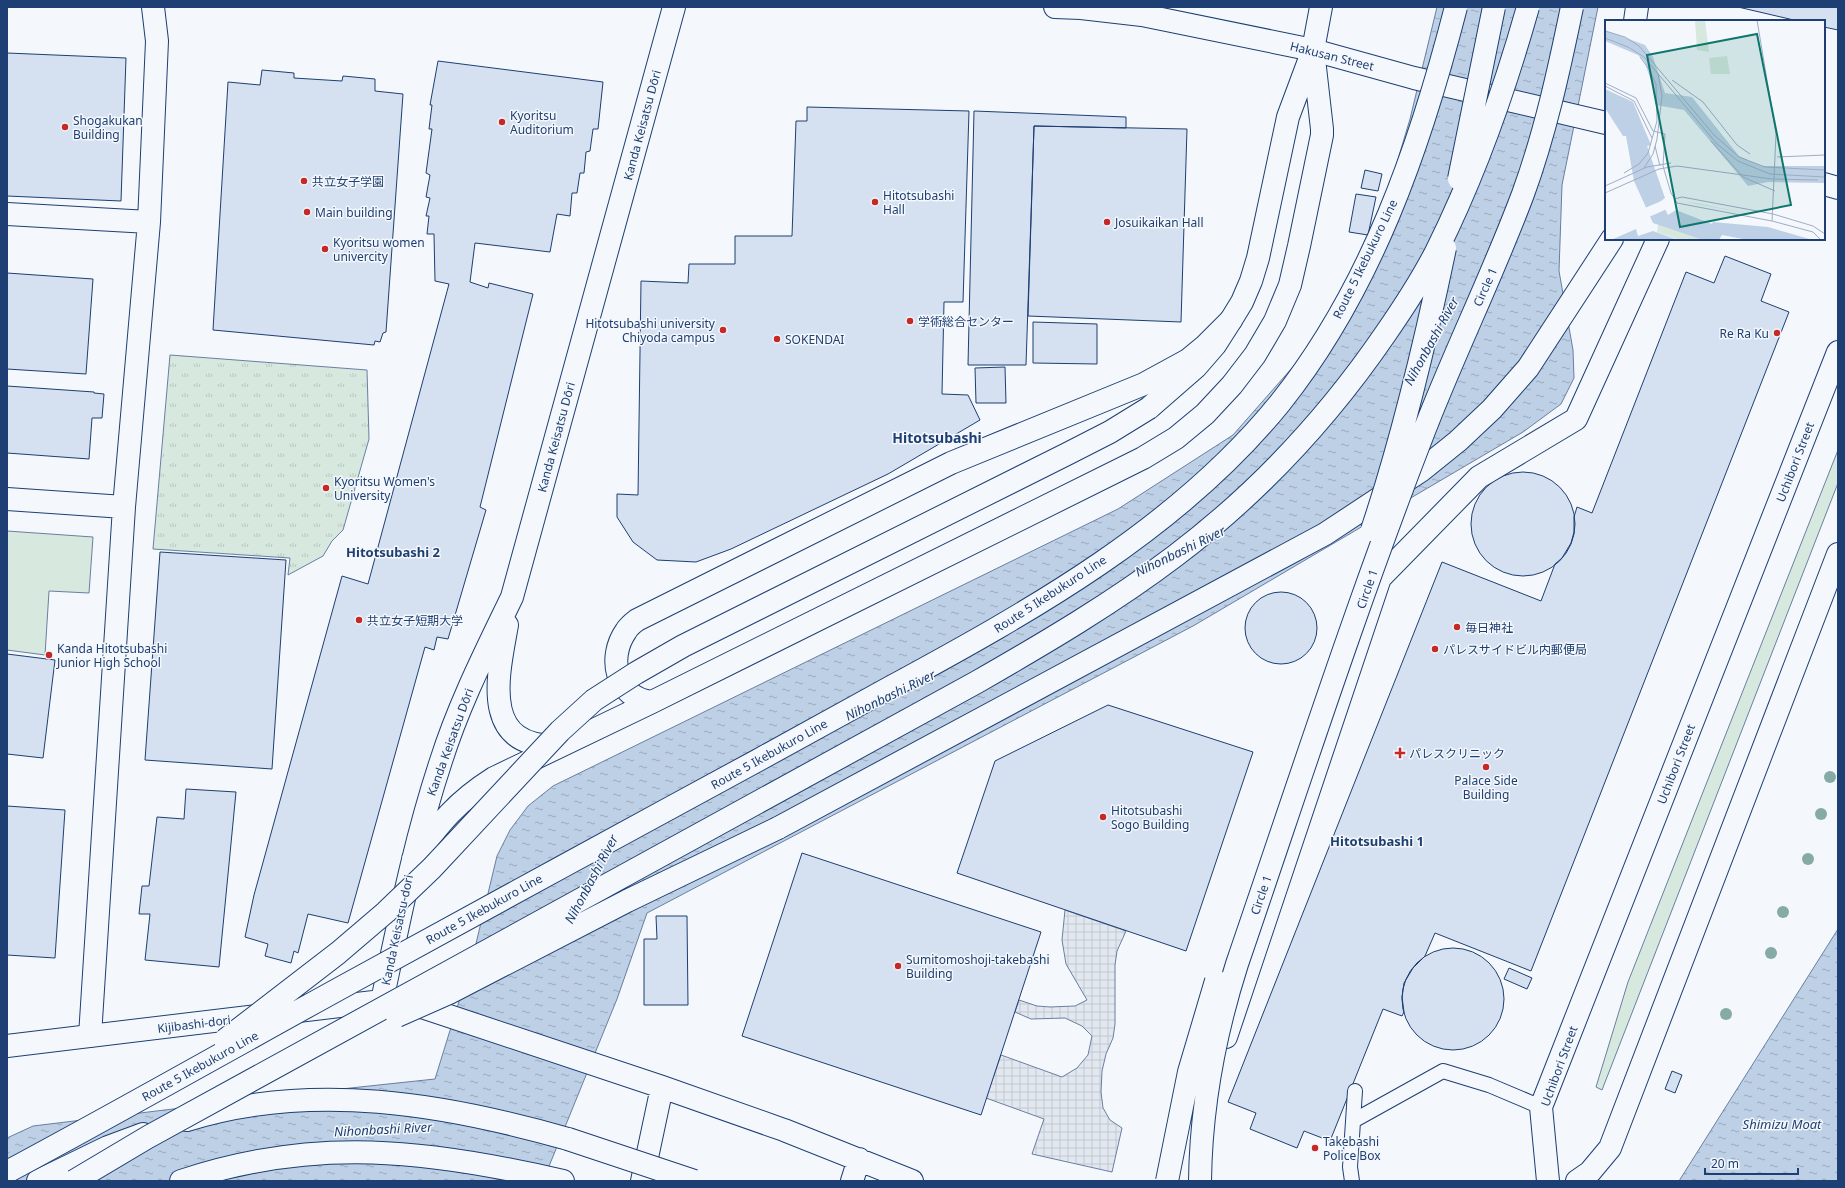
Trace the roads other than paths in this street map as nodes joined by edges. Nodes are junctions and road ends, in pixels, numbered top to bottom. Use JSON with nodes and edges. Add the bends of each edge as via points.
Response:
{"nodes":[{"id":1,"x":153,"y":7,"type":"edge"},
{"id":2,"x":674,"y":7,"type":"edge"},
{"id":3,"x":1055,"y":7,"type":"edge"},
{"id":4,"x":1321,"y":7,"type":"edge"},
{"id":5,"x":1456,"y":7,"type":"edge"},
{"id":6,"x":1494,"y":7,"type":"edge"},
{"id":7,"x":1528,"y":7,"type":"edge"},
{"id":8,"x":1572,"y":7,"type":"edge"},
{"id":9,"x":1637,"y":7,"type":"edge"},
{"id":10,"x":1635,"y":20,"type":"edge"},
{"id":11,"x":1313,"y":50,"type":"junction"},
{"id":12,"x":1605,"y":123,"type":"edge"},
{"id":13,"x":1825,"y":184,"type":"edge"},
{"id":14,"x":1838,"y":188,"type":"edge"},
{"id":15,"x":7,"y":214,"type":"edge"},
{"id":16,"x":149,"y":222,"type":"junction"},
{"id":17,"x":1611,"y":240,"type":"edge"},
{"id":18,"x":1658,"y":240,"type":"edge"},
{"id":19,"x":1231,"y":320,"type":"junction"},
{"id":20,"x":1838,"y":352,"type":"edge"},
{"id":21,"x":7,"y":499,"type":"edge"},
{"id":22,"x":124,"y":507,"type":"junction"},
{"id":23,"x":1838,"y":554,"type":"edge"},
{"id":24,"x":512,"y":597,"type":"junction"},
{"id":25,"x":652,"y":702,"type":"junction"},
{"id":26,"x":557,"y":746,"type":"junction"},
{"id":27,"x":413,"y":858,"type":"junction"},
{"id":28,"x":382,"y":1002,"type":"junction"},
{"id":29,"x":90,"y":1036,"type":"junction"},
{"id":30,"x":7,"y":1046,"type":"edge"},
{"id":31,"x":271,"y":1071,"type":"junction"},
{"id":32,"x":165,"y":1085,"type":"junction"},
{"id":33,"x":662,"y":1087,"type":"junction"},
{"id":34,"x":1354,"y":1091,"type":"dead end"},
{"id":35,"x":1541,"y":1107,"type":"junction"},
{"id":36,"x":1353,"y":1120,"type":"junction"},
{"id":37,"x":1610,"y":1148,"type":"junction"},
{"id":38,"x":860,"y":1159,"type":"junction"},
{"id":39,"x":7,"y":1172,"type":"edge"},
{"id":40,"x":38,"y":1181,"type":"edge"},
{"id":41,"x":74,"y":1181,"type":"edge"},
{"id":42,"x":182,"y":1181,"type":"edge"},
{"id":43,"x":563,"y":1181,"type":"edge"},
{"id":44,"x":642,"y":1181,"type":"edge"},
{"id":45,"x":694,"y":1181,"type":"edge"},
{"id":46,"x":852,"y":1181,"type":"edge"},
{"id":47,"x":912,"y":1181,"type":"edge"},
{"id":48,"x":1167,"y":1181,"type":"edge"},
{"id":49,"x":1194,"y":1181,"type":"edge"},
{"id":50,"x":1200,"y":1181,"type":"edge"},
{"id":51,"x":1352,"y":1181,"type":"edge"},
{"id":52,"x":1548,"y":1181,"type":"edge"},
{"id":53,"x":1577,"y":1181,"type":"edge"},
{"id":54,"x":1600,"y":1181,"type":"edge"}],
"edges":[{"from":1,"to":16,"type":"main road","via":[[157,41]]},
{"from":2,"to":24,"type":"main road","name":"Kanda Keisatsu Dōri"},
{"from":3,"to":11,"type":"main road","name":"Hakusan Street","via":[[1142,15]]},
{"from":4,"to":11,"type":"main road"},
{"from":5,"to":32,"type":"main road","name":"Route 5 Ikebukuro Line","bridge":true,"via":[[1423,122],[1397,195],[1365,266],[1338,317],[1280,403],[1191,494],[1080,576],[960,650]]},
{"from":6,"to":48,"type":"main road","name":"Circle 1","bridge":true,"via":[[1434,301],[1399,443],[1354,584],[1202,1023],[1182,1101]]},
{"from":7,"to":31,"type":"main road","bridge":true,"via":[[1498,107],[1479,155],[1435,254],[1408,301],[1347,387],[1317,423],[1284,459],[1213,526],[1105,605],[984,678]]},
{"from":8,"to":50,"type":"main road","name":"Circle 1","bridge":true,"via":[[1552,96],[1524,192],[1421,438],[1223,1008],[1204,1102]]},
{"from":9,"to":10,"type":"main road"},
{"from":11,"to":12,"type":"main road","name":"Hakusan Street","bridge":true,"via":[[1414,78]]},
{"from":11,"to":19,"type":"main road","via":[[1288,117],[1258,258],[1245,295]]},
{"from":11,"to":25,"type":"main road","via":[[1322,129],[1290,284],[1276,321],[1255,355],[1205,414],[1176,438],[1143,458]]},
{"from":13,"to":14,"type":"main road"},
{"from":15,"to":16,"type":"main road"},
{"from":16,"to":22,"type":"main road"},
{"from":17,"to":31,"type":"main road","bridge":true,"via":[[1528,368],[1492,410],[1422,470],[1325,534],[778,828],[627,901],[450,993]]},
{"from":18,"to":49,"type":"main road","via":[[1576,419],[1479,478],[1380,578],[1212,1077]]},
{"from":19,"to":25,"type":"main road","via":[[1206,346],[1188,360],[1144,384],[951,463],[637,620],[626,630],[619,642],[616,667],[624,687],[633,696]]},
{"from":19,"to":32,"type":"main road","bridge":true,"via":[[1215,345],[1196,367],[1149,408],[1110,432],[683,646],[594,700],[560,730],[432,868],[386,912],[338,953]]},
{"from":20,"to":35,"type":"main road","name":"Uchibori Street"},
{"from":21,"to":22,"type":"main road"},
{"from":22,"to":29,"type":"main road"},
{"from":23,"to":37,"type":"main road"},
{"from":24,"to":26,"type":"main road","via":[[498,704],[508,728],[517,737],[541,746]]},
{"from":24,"to":27,"type":"main road","name":"Kanda Keisatsu Dōri","via":[[454,722],[440,761]]},
{"from":25,"to":26,"type":"main road"},
{"from":26,"to":27,"type":"main road","via":[[474,791],[441,822]]},
{"from":27,"to":28,"type":"main road","name":"Kanda Keisatsu-dori"},
{"from":28,"to":29,"type":"main road","name":"Kijibashi-dori"},
{"from":28,"to":33,"type":"main road","name":"Kijibashi-dori","via":[[426,1008]]},
{"from":29,"to":30,"type":"main road","name":"Kijibashi-dori"},
{"from":31,"to":41,"type":"main road","bridge":true},
{"from":32,"to":39,"type":"main road","name":"Route 5 Ikebukuro Line","bridge":true},
{"from":33,"to":38,"type":"main road","name":"Kijibashi-dori"},
{"from":33,"to":44,"type":"main road"},
{"from":34,"to":36,"type":"lane"},
{"from":35,"to":36,"type":"lane","via":[[1490,1085],[1443,1071]]},
{"from":35,"to":52,"type":"main road","name":"Uchibori Street"},
{"from":36,"to":51,"type":"lane","via":[[1350,1167]]},
{"from":37,"to":53,"type":"main road","via":[[1590,1172]]},
{"from":37,"to":54,"type":"main road"},
{"from":38,"to":46,"type":"main road"},
{"from":38,"to":47,"type":"main road"},
{"from":40,"to":45,"type":"main road","bridge":true,"via":[[108,1147],[202,1115],[265,1104],[353,1100],[448,1110],[510,1122]]},
{"from":42,"to":43,"type":"main road","via":[[207,1172],[281,1156],[357,1152],[438,1157],[494,1165]]}]}
